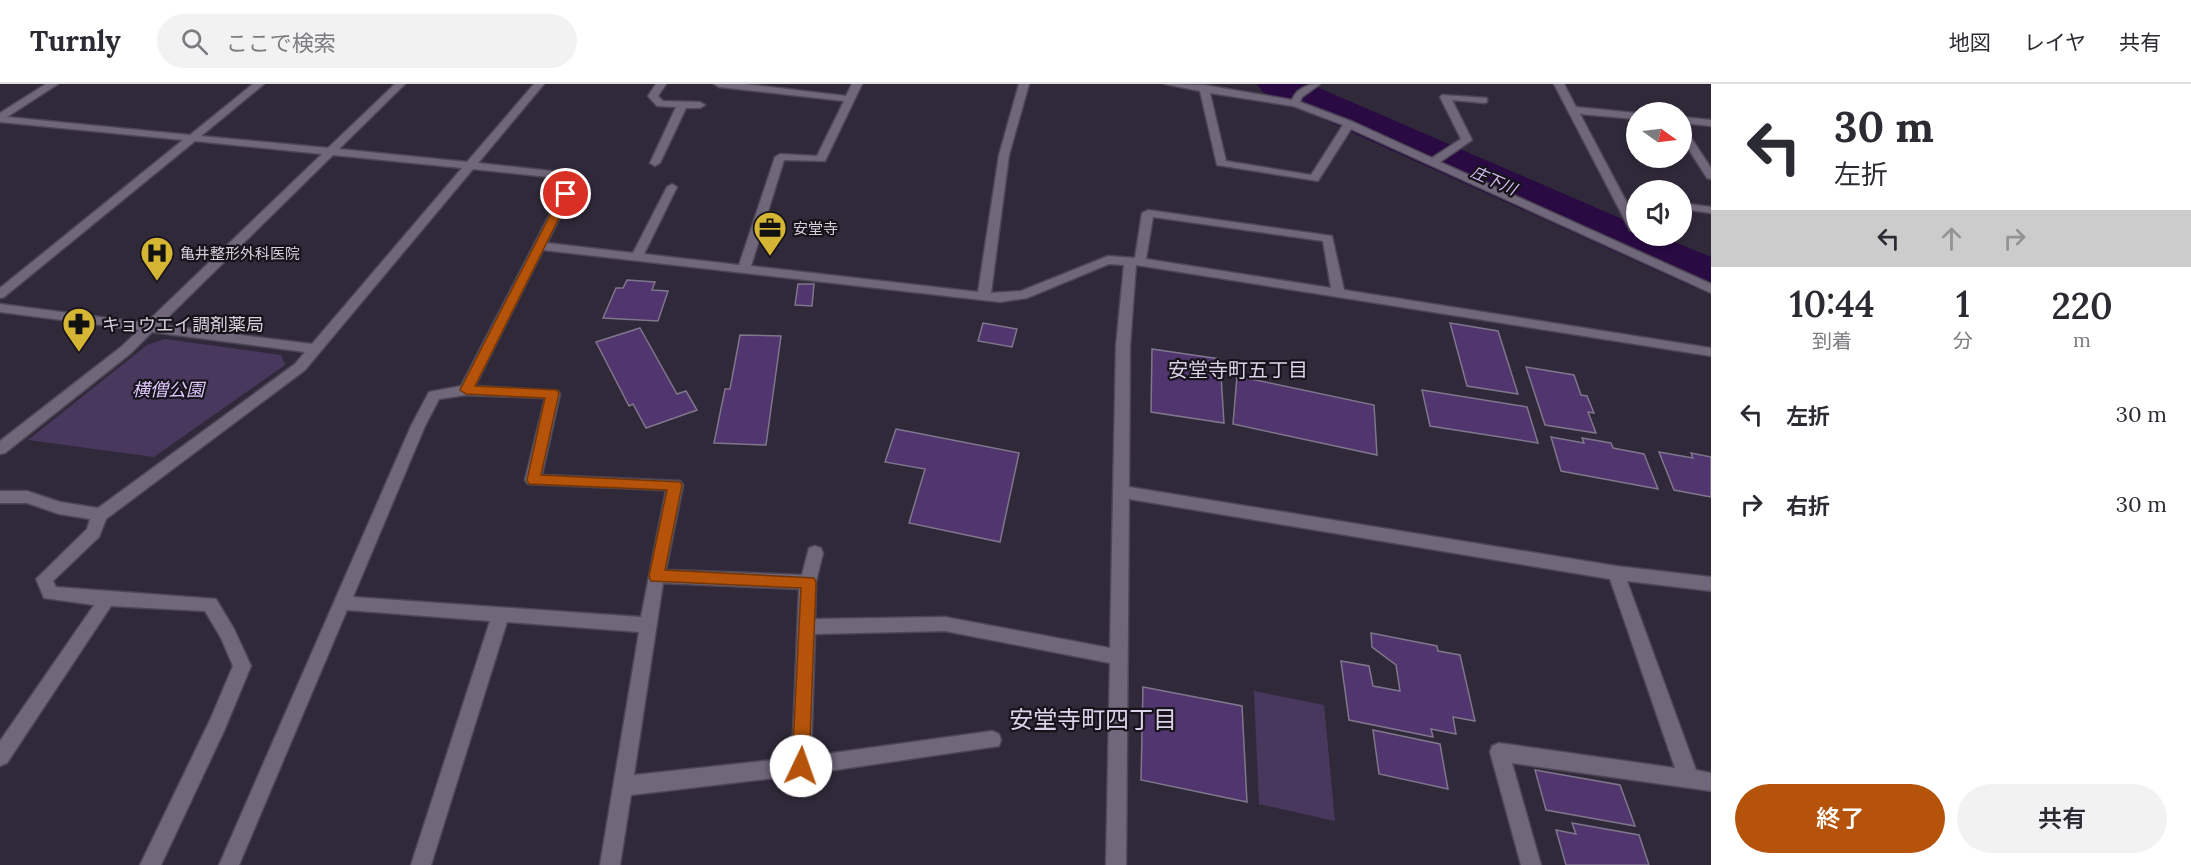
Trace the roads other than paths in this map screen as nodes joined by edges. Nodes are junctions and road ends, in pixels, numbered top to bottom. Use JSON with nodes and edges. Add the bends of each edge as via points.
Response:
{"nodes":[{"id":1,"x":53,"y":84,"type":"edge"},
{"id":2,"x":259,"y":84,"type":"edge"},
{"id":3,"x":400,"y":84,"type":"edge"},
{"id":4,"x":539,"y":84,"type":"edge"},
{"id":5,"x":661,"y":84,"type":"edge"},
{"id":6,"x":719,"y":84,"type":"edge"},
{"id":7,"x":857,"y":84,"type":"edge"},
{"id":8,"x":1024,"y":84,"type":"edge"},
{"id":9,"x":1170,"y":84,"type":"edge"},
{"id":10,"x":1559,"y":84,"type":"edge"},
{"id":11,"x":1312,"y":86,"type":"edge"},
{"id":12,"x":1204,"y":88,"type":"junction"},
{"id":13,"x":849,"y":99,"type":"junction"},
{"id":14,"x":1296,"y":100,"type":"junction"},
{"id":15,"x":1484,"y":100,"type":"dead end"},
{"id":16,"x":682,"y":105,"type":"junction"},
{"id":17,"x":700,"y":105,"type":"dead end"},
{"id":18,"x":1572,"y":110,"type":"junction"},
{"id":19,"x":1626,"y":115,"type":"edge"},
{"id":20,"x":0,"y":118,"type":"edge"},
{"id":21,"x":1692,"y":121,"type":"edge"},
{"id":22,"x":1711,"y":123,"type":"edge"},
{"id":23,"x":1349,"y":124,"type":"junction"},
{"id":24,"x":193,"y":138,"type":"junction"},
{"id":25,"x":1692,"y":147,"type":"edge"},
{"id":26,"x":329,"y":152,"type":"junction"},
{"id":27,"x":1434,"y":160,"type":"junction"},
{"id":28,"x":655,"y":163,"type":"dead end"},
{"id":29,"x":472,"y":165,"type":"junction"},
{"id":30,"x":1711,"y":176,"type":"edge"},
{"id":31,"x":672,"y":187,"type":"dead end"},
{"id":32,"x":1619,"y":199,"type":"junction"},
{"id":33,"x":1626,"y":200,"type":"edge"},
{"id":34,"x":1692,"y":207,"type":"edge"},
{"id":35,"x":1711,"y":210,"type":"edge"},
{"id":36,"x":1626,"y":212,"type":"edge"},
{"id":37,"x":1626,"y":242,"type":"edge"},
{"id":38,"x":1622,"y":245,"type":"junction"},
{"id":39,"x":539,"y":246,"type":"junction"},
{"id":40,"x":637,"y":257,"type":"junction"},
{"id":41,"x":1135,"y":262,"type":"junction"},
{"id":42,"x":744,"y":268,"type":"junction"},
{"id":43,"x":1711,"y":289,"type":"edge"},
{"id":44,"x":0,"y":294,"type":"edge"},
{"id":45,"x":1338,"y":294,"type":"junction"},
{"id":46,"x":984,"y":296,"type":"junction"},
{"id":47,"x":0,"y":308,"type":"edge"},
{"id":48,"x":150,"y":327,"type":"junction"},
{"id":49,"x":316,"y":349,"type":"junction"},
{"id":50,"x":1711,"y":352,"type":"edge"},
{"id":51,"x":466,"y":390,"type":"junction"},
{"id":52,"x":0,"y":449,"type":"edge"},
{"id":53,"x":1121,"y":492,"type":"junction"},
{"id":54,"x":0,"y":497,"type":"edge"},
{"id":55,"x":100,"y":515,"type":"junction"},
{"id":56,"x":815,"y":553,"type":"dead end"},
{"id":57,"x":1616,"y":573,"type":"junction"},
{"id":58,"x":656,"y":576,"type":"junction"},
{"id":59,"x":808,"y":582,"type":"junction"},
{"id":60,"x":1711,"y":584,"type":"edge"},
{"id":61,"x":106,"y":599,"type":"junction"},
{"id":62,"x":342,"y":603,"type":"junction"},
{"id":63,"x":501,"y":614,"type":"junction"},
{"id":64,"x":648,"y":625,"type":"junction"},
{"id":65,"x":807,"y":627,"type":"junction"},
{"id":66,"x":1119,"y":657,"type":"junction"},
{"id":67,"x":992,"y":740,"type":"dead end"},
{"id":68,"x":0,"y":757,"type":"edge"},
{"id":69,"x":801,"y":766,"type":"junction"},
{"id":70,"x":1689,"y":779,"type":"junction"},
{"id":71,"x":1711,"y":782,"type":"edge"},
{"id":72,"x":624,"y":786,"type":"junction"},
{"id":73,"x":150,"y":865,"type":"edge"},
{"id":74,"x":229,"y":865,"type":"edge"},
{"id":75,"x":421,"y":865,"type":"edge"},
{"id":76,"x":610,"y":865,"type":"edge"},
{"id":77,"x":1116,"y":865,"type":"edge"},
{"id":78,"x":1531,"y":865,"type":"edge"}],
"edges":[{"from":1,"to":20,"type":"street"},
{"from":2,"to":24,"type":"street"},
{"from":3,"to":26,"type":"street"},
{"from":4,"to":29,"type":"street"},
{"from":5,"to":16,"type":"street","via":[[653,96],[660,104]]},
{"from":6,"to":13,"type":"street"},
{"from":7,"to":13,"type":"street"},
{"from":8,"to":46,"type":"street","via":[[1005,155]]},
{"from":9,"to":12,"type":"street"},
{"from":10,"to":18,"type":"street"},
{"from":11,"to":14,"type":"street"},
{"from":12,"to":14,"type":"street"},
{"from":12,"to":23,"type":"street","via":[[1221,163],[1314,179]]},
{"from":13,"to":42,"type":"street","via":[[820,159],[780,157]]},
{"from":14,"to":23,"type":"street"},
{"from":15,"to":27,"type":"street","via":[[1445,97],[1467,140]]},
{"from":16,"to":17,"type":"street"},
{"from":16,"to":28,"type":"street"},
{"from":18,"to":19,"type":"street"},
{"from":18,"to":32,"type":"street"},
{"from":20,"to":24,"type":"street"},
{"from":21,"to":22,"type":"street"},
{"from":23,"to":27,"type":"street"},
{"from":24,"to":26,"type":"street"},
{"from":24,"to":44,"type":"street"},
{"from":25,"to":30,"type":"street"},
{"from":26,"to":29,"type":"street"},
{"from":26,"to":48,"type":"street"},
{"from":27,"to":38,"type":"street"},
{"from":29,"to":39,"type":"street","via":[[575,176]]},
{"from":29,"to":49,"type":"street"},
{"from":31,"to":40,"type":"street"},
{"from":32,"to":33,"type":"street"},
{"from":32,"to":36,"type":"street"},
{"from":34,"to":35,"type":"street"},
{"from":37,"to":38,"type":"street"},
{"from":38,"to":43,"type":"street"},
{"from":39,"to":40,"type":"street"},
{"from":39,"to":51,"type":"street"},
{"from":40,"to":42,"type":"street"},
{"from":41,"to":45,"type":"street"},
{"from":41,"to":45,"type":"street","via":[[1148,213],[1328,238]]},
{"from":41,"to":46,"type":"street","via":[[1108,260],[1023,296]]},
{"from":41,"to":53,"type":"street","via":[[1124,346]]},
{"from":42,"to":46,"type":"street"},
{"from":45,"to":50,"type":"street"},
{"from":47,"to":48,"type":"street"},
{"from":48,"to":49,"type":"street"},
{"from":48,"to":52,"type":"street"},
{"from":49,"to":55,"type":"street","via":[[300,367]]},
{"from":51,"to":58,"type":"street","via":[[553,393],[533,480],[675,485]]},
{"from":51,"to":62,"type":"street","via":[[434,395]]},
{"from":53,"to":57,"type":"street"},
{"from":53,"to":66,"type":"street"},
{"from":54,"to":55,"type":"street","via":[[27,497],[59,508]]},
{"from":55,"to":61,"type":"street","via":[[93,532],[44,579],[50,592]]},
{"from":56,"to":59,"type":"street"},
{"from":57,"to":60,"type":"street"},
{"from":57,"to":70,"type":"street"},
{"from":58,"to":59,"type":"street"},
{"from":58,"to":64,"type":"street"},
{"from":59,"to":65,"type":"street"},
{"from":61,"to":68,"type":"street"},
{"from":61,"to":73,"type":"street","via":[[210,604],[242,666]]},
{"from":62,"to":63,"type":"street"},
{"from":62,"to":74,"type":"street"},
{"from":63,"to":64,"type":"street"},
{"from":63,"to":75,"type":"street"},
{"from":64,"to":72,"type":"street"},
{"from":65,"to":66,"type":"street","via":[[945,624]]},
{"from":65,"to":69,"type":"street"},
{"from":66,"to":77,"type":"street"},
{"from":67,"to":69,"type":"street"},
{"from":69,"to":72,"type":"street"},
{"from":70,"to":71,"type":"street"},
{"from":70,"to":78,"type":"street","via":[[1499,752]]},
{"from":72,"to":76,"type":"street"}]}
